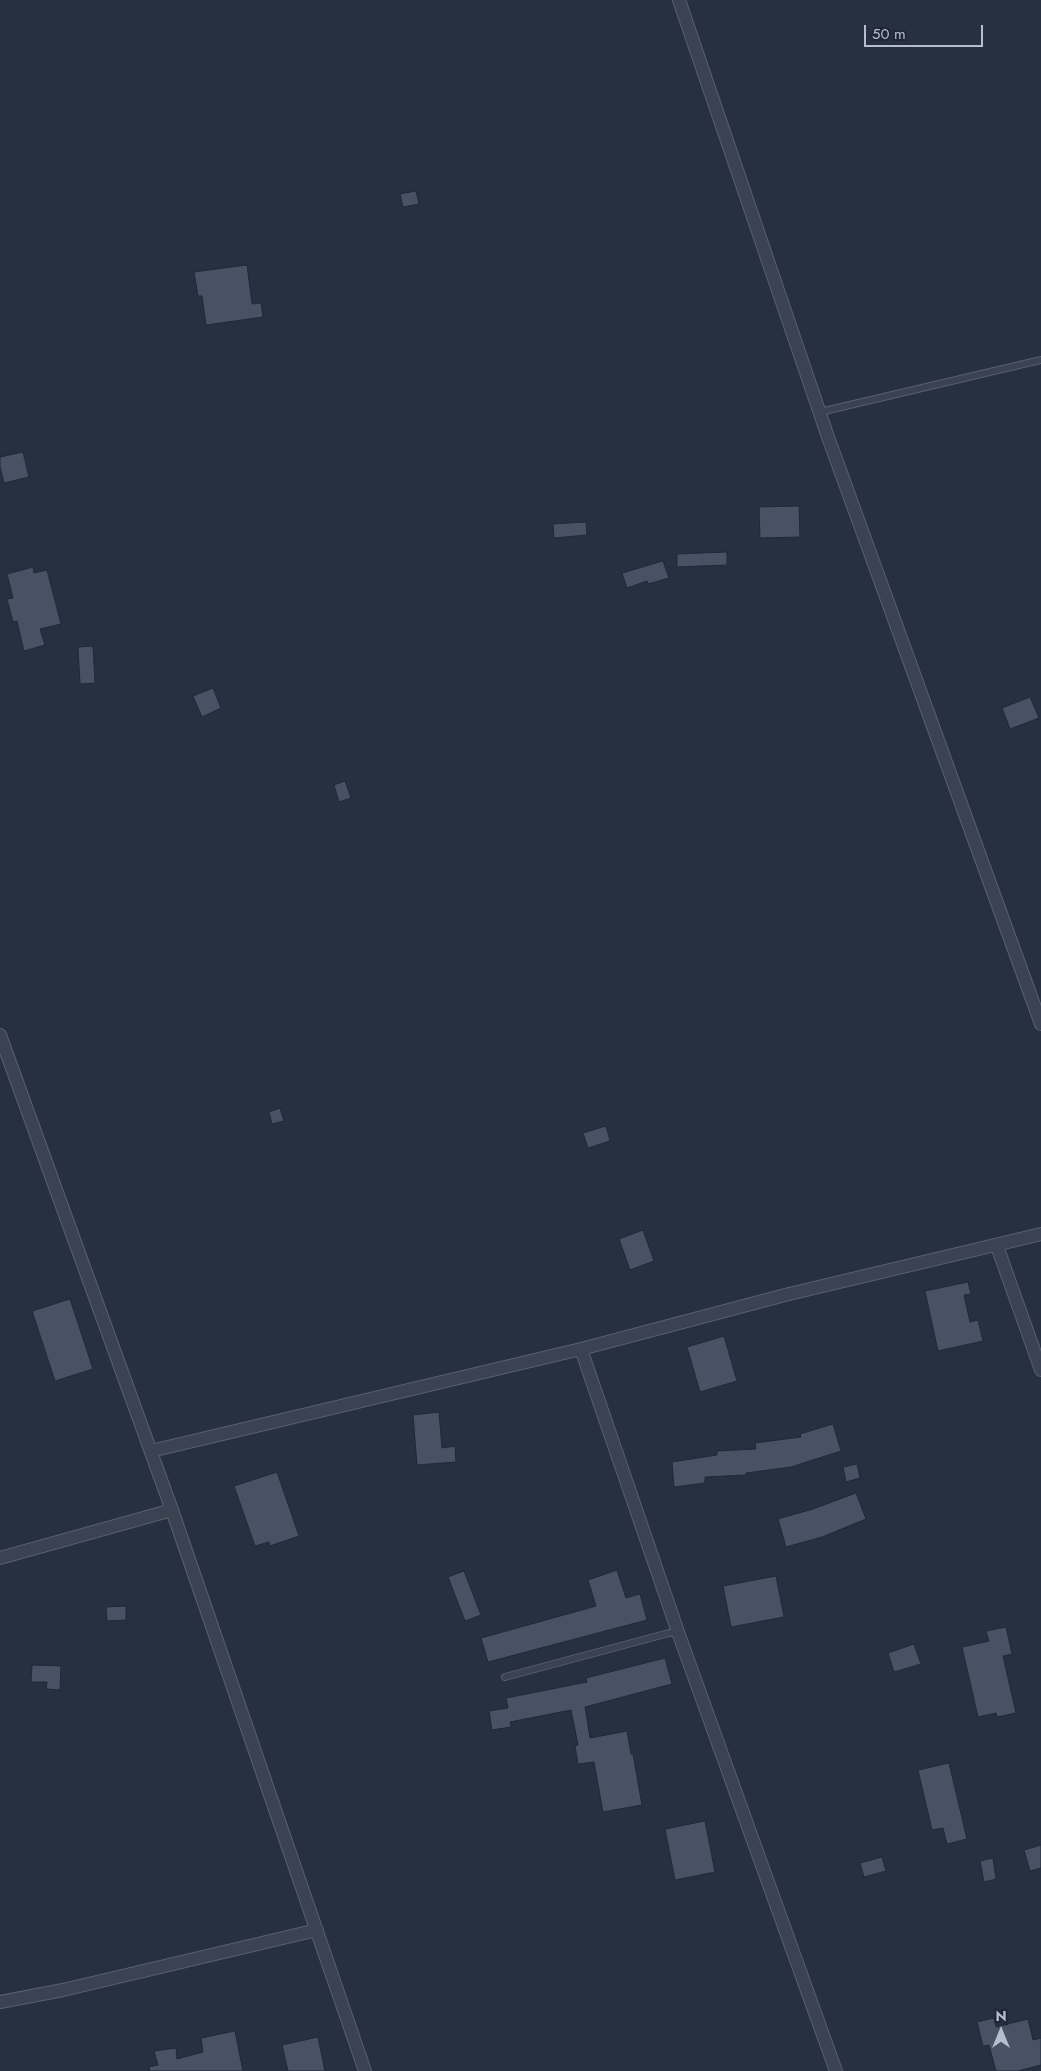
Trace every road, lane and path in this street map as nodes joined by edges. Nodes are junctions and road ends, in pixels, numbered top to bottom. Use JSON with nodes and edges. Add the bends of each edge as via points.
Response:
{"nodes":[{"id":1,"x":679,"y":0,"type":"edge"},
{"id":2,"x":1041,"y":360,"type":"edge"},
{"id":3,"x":820,"y":412,"type":"junction"},
{"id":4,"x":1041,"y":1024,"type":"edge"},
{"id":5,"x":0,"y":1036,"type":"edge"},
{"id":6,"x":1041,"y":1234,"type":"edge"},
{"id":7,"x":997,"y":1246,"type":"junction"},
{"id":8,"x":581,"y":1349,"type":"junction"},
{"id":9,"x":1041,"y":1370,"type":"edge"},
{"id":10,"x":151,"y":1451,"type":"junction"},
{"id":11,"x":172,"y":1510,"type":"junction"},
{"id":12,"x":0,"y":1558,"type":"edge"},
{"id":13,"x":678,"y":1632,"type":"junction"},
{"id":14,"x":505,"y":1677,"type":"dead end"},
{"id":15,"x":317,"y":1930,"type":"junction"},
{"id":16,"x":0,"y":2002,"type":"edge"},
{"id":17,"x":365,"y":2071,"type":"edge"},
{"id":18,"x":836,"y":2071,"type":"edge"}],
"edges":[{"from":1,"to":3,"type":"street"},
{"from":2,"to":3,"type":"lane"},
{"from":3,"to":4,"type":"street"},
{"from":5,"to":10,"type":"street"},
{"from":6,"to":7,"type":"street"},
{"from":7,"to":8,"type":"street","via":[[789,1294]]},
{"from":7,"to":9,"type":"street"},
{"from":8,"to":10,"type":"street"},
{"from":8,"to":13,"type":"street"},
{"from":10,"to":11,"type":"street"},
{"from":11,"to":12,"type":"street"},
{"from":11,"to":15,"type":"street"},
{"from":13,"to":14,"type":"lane"},
{"from":13,"to":18,"type":"street"},
{"from":15,"to":16,"type":"street"},
{"from":15,"to":17,"type":"street"}]}
